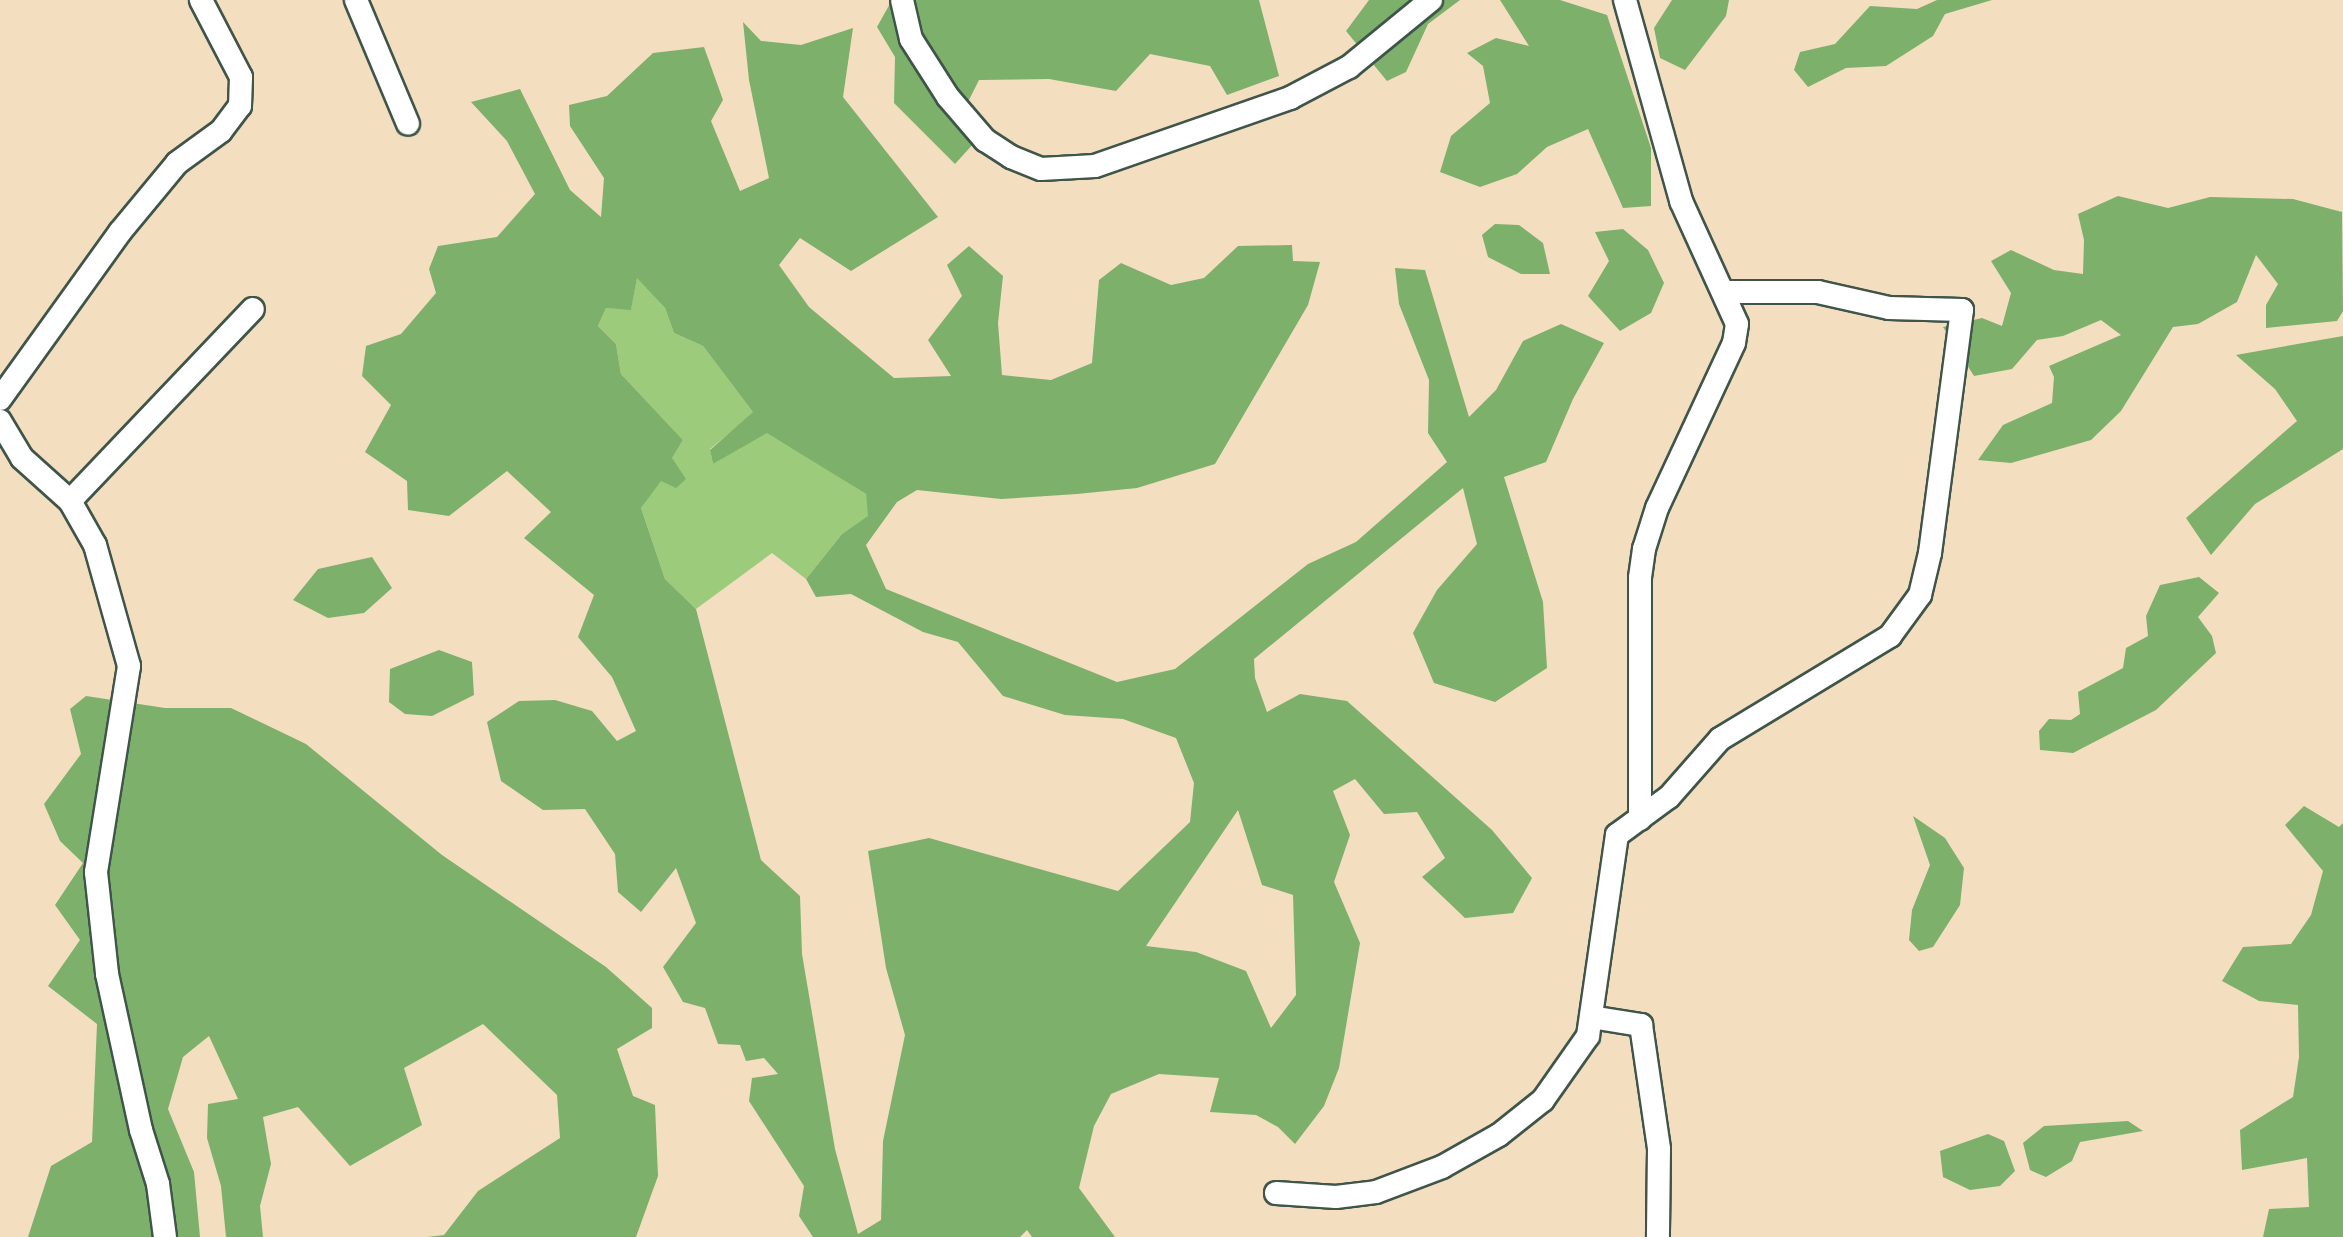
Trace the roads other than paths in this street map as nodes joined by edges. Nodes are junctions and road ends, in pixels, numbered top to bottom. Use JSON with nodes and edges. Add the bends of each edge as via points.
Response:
{"nodes":[{"id":1,"x":201,"y":0,"type":"edge"},
{"id":2,"x":356,"y":0,"type":"edge"},
{"id":3,"x":902,"y":0,"type":"edge"},
{"id":4,"x":1431,"y":0,"type":"edge"},
{"id":5,"x":1625,"y":0,"type":"edge"},
{"id":6,"x":408,"y":124,"type":"dead end"},
{"id":7,"x":1724,"y":292,"type":"junction"},
{"id":8,"x":253,"y":309,"type":"dead end"},
{"id":9,"x":0,"y":399,"type":"edge"},
{"id":10,"x":0,"y":421,"type":"edge"},
{"id":11,"x":70,"y":501,"type":"junction"},
{"id":12,"x":1640,"y":819,"type":"junction"},
{"id":13,"x":1591,"y":1018,"type":"junction"},
{"id":14,"x":1276,"y":1193,"type":"dead end"},
{"id":15,"x":166,"y":1237,"type":"edge"},
{"id":16,"x":1658,"y":1237,"type":"edge"}],
"edges":[{"from":1,"to":9,"type":"street","via":[[241,77],[240,106],[222,130],[177,163],[120,232]]},
{"from":2,"to":6,"type":"street"},
{"from":3,"to":4,"type":"street","via":[[911,39],[948,97],[985,140],[1040,168],[1095,166],[1290,98],[1348,67]]},
{"from":5,"to":7,"type":"street","via":[[1681,201]]},
{"from":7,"to":12,"type":"street","via":[[1737,324],[1734,344],[1644,549]]},
{"from":7,"to":12,"type":"street","via":[[1818,292],[1889,308],[1962,310],[1930,553],[1920,594],[1890,636],[1720,739]]},
{"from":8,"to":11,"type":"street"},
{"from":10,"to":11,"type":"street","via":[[22,458]]},
{"from":11,"to":15,"type":"street","via":[[94,546],[128,666],[96,872],[107,974]]},
{"from":12,"to":13,"type":"street","via":[[1617,835]]},
{"from":13,"to":14,"type":"street","via":[[1564,1076],[1500,1135],[1376,1192]]},
{"from":13,"to":16,"type":"street","via":[[1642,1025],[1658,1149]]}]}
